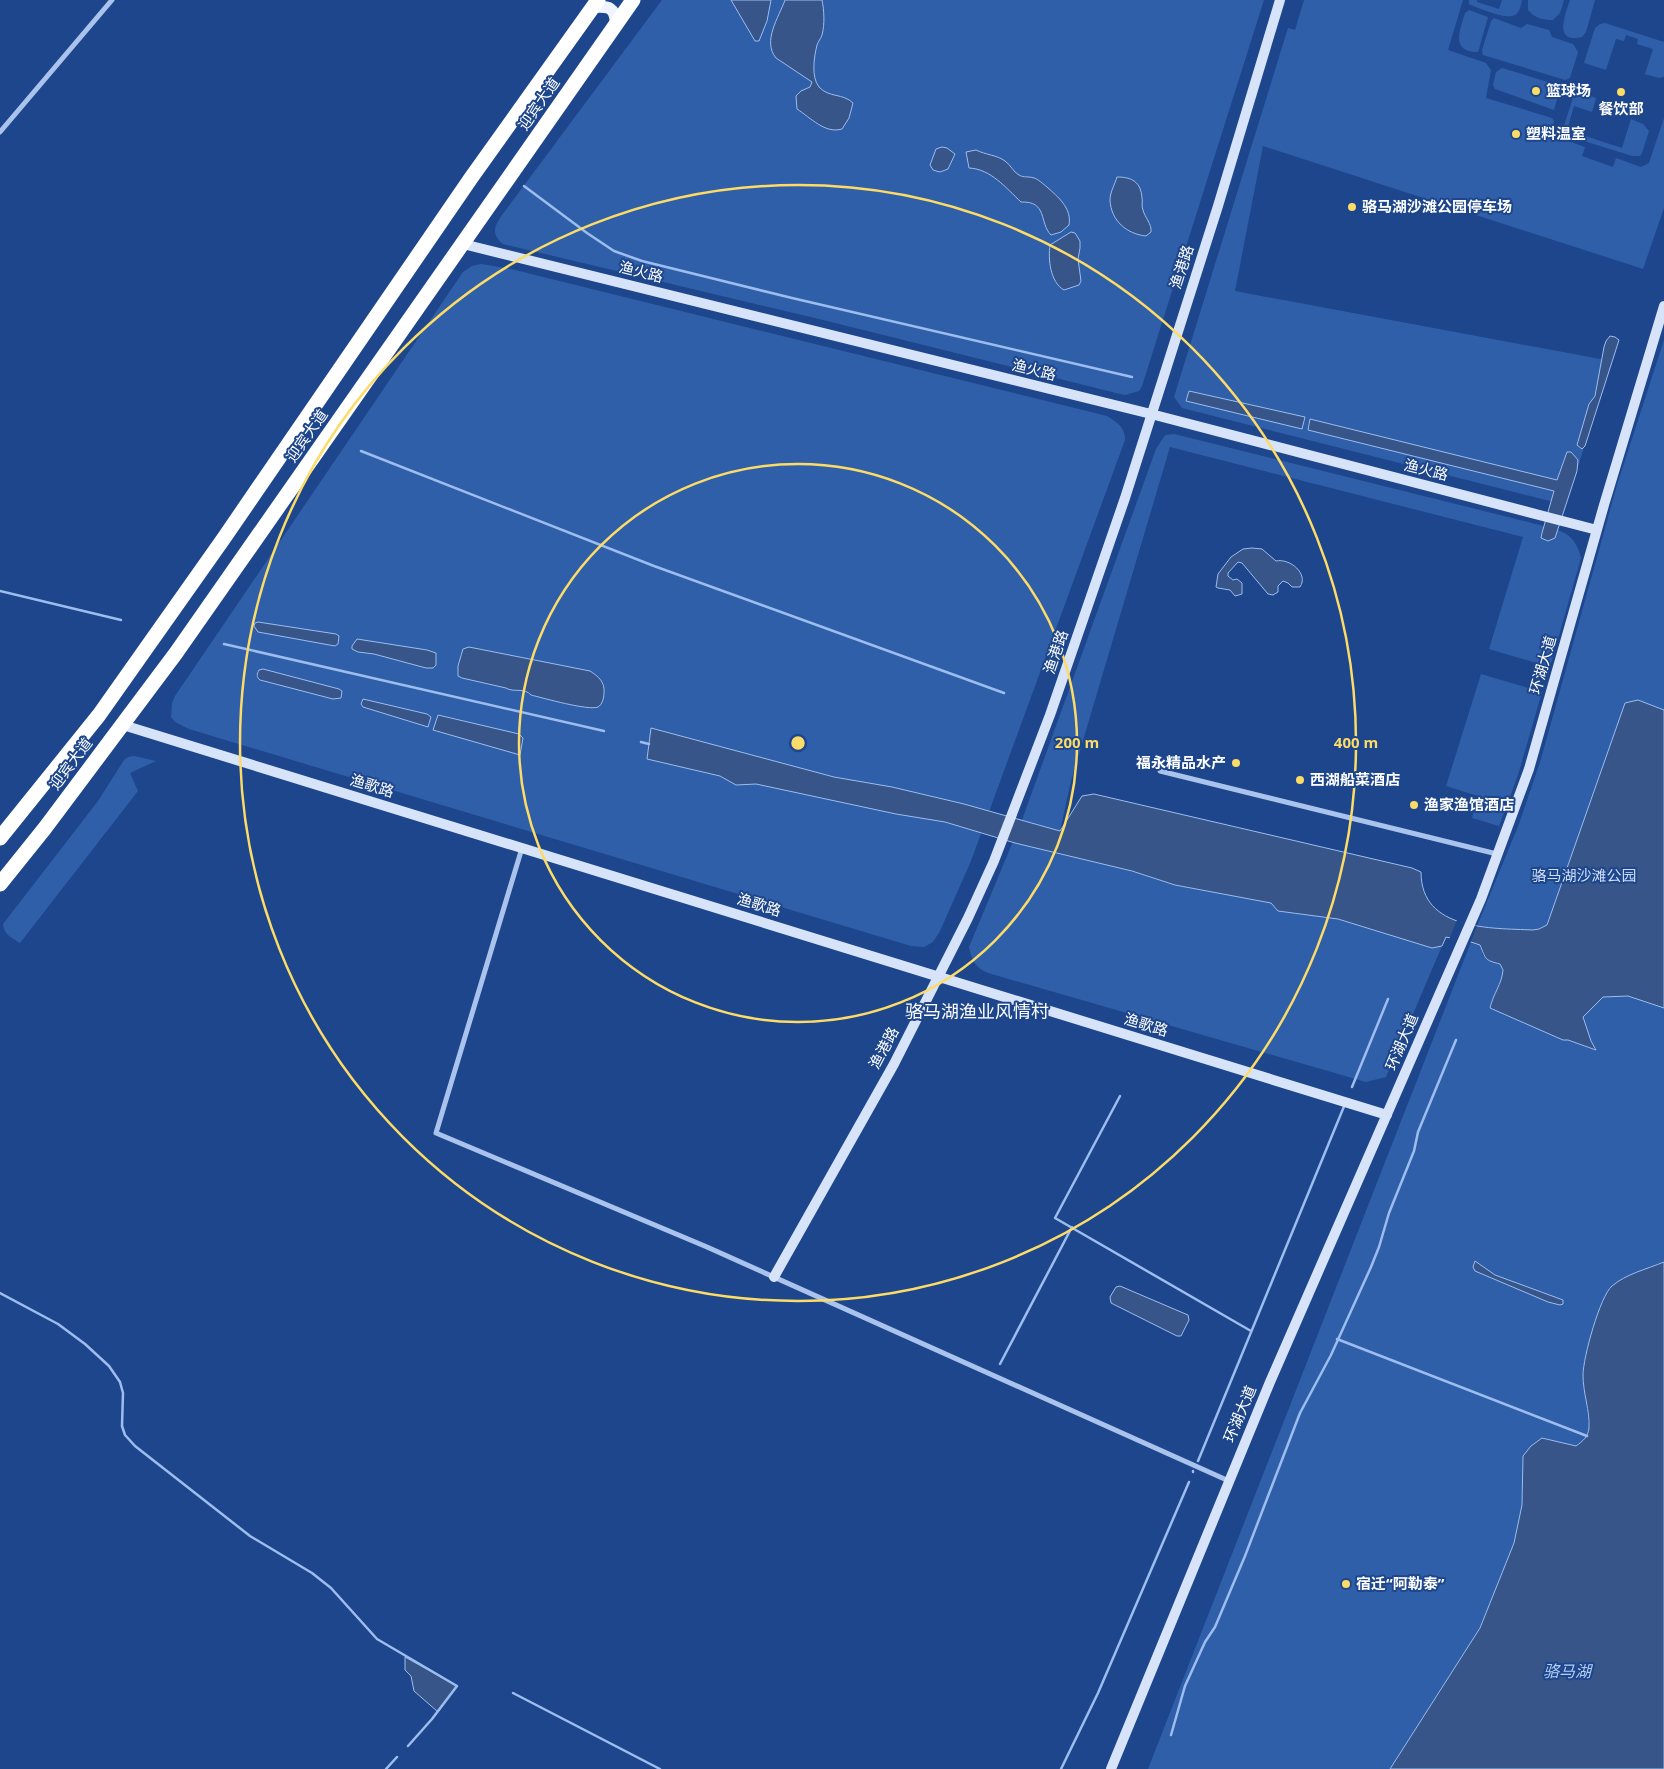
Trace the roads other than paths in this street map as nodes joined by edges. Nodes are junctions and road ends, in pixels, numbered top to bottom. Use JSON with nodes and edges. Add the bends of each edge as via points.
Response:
{"nodes":[{"id":1,"x":112,"y":0,"type":"edge"},
{"id":2,"x":633,"y":0,"type":"edge"},
{"id":3,"x":1280,"y":0,"type":"edge"},
{"id":4,"x":596,"y":4,"type":"edge"},
{"id":5,"x":616,"y":24,"type":"junction"},
{"id":6,"x":0,"y":132,"type":"edge"},
{"id":7,"x":463,"y":244,"type":"junction"},
{"id":8,"x":1664,"y":306,"type":"edge"},
{"id":9,"x":1150,"y":414,"type":"junction"},
{"id":10,"x":1597,"y":530,"type":"junction"},
{"id":11,"x":123,"y":725,"type":"junction"},
{"id":12,"x":1160,"y":771,"type":"dead end"},
{"id":13,"x":0,"y":838,"type":"edge"},
{"id":14,"x":522,"y":848,"type":"junction"},
{"id":15,"x":1497,"y":854,"type":"junction"},
{"id":16,"x":0,"y":884,"type":"edge"},
{"id":17,"x":938,"y":976,"type":"junction"},
{"id":18,"x":1387,"y":1114,"type":"junction"},
{"id":19,"x":774,"y":1277,"type":"junction"},
{"id":20,"x":1229,"y":1481,"type":"junction"},
{"id":21,"x":1111,"y":1769,"type":"edge"}],
"edges":[{"from":1,"to":6,"type":"street"},
{"from":2,"to":5,"type":"highway","name":"迎宾大道"},
{"from":3,"to":9,"type":"street","name":"渔港路","via":[[1218,206]]},
{"from":4,"to":5,"type":"main road","via":[[613,10]]},
{"from":4,"to":13,"type":"highway","name":"迎宾大道","via":[[471,178],[99,715]]},
{"from":5,"to":7,"type":"highway","name":"迎宾大道"},
{"from":7,"to":9,"type":"street","name":"渔火路"},
{"from":7,"to":11,"type":"highway","name":"迎宾大道"},
{"from":8,"to":10,"type":"street","name":"环湖大道"},
{"from":9,"to":10,"type":"street","name":"渔火路"},
{"from":9,"to":17,"type":"street","name":"渔港路","via":[[1125,498],[1050,715],[994,862]]},
{"from":10,"to":15,"type":"street","name":"环湖大道","via":[[1529,769]]},
{"from":11,"to":14,"type":"street","name":"渔歌路"},
{"from":11,"to":16,"type":"highway","name":"迎宾大道"},
{"from":12,"to":15,"type":"street"},
{"from":14,"to":17,"type":"street","name":"渔歌路"},
{"from":14,"to":19,"type":"street","via":[[436,1133]]},
{"from":15,"to":18,"type":"street","name":"环湖大道"},
{"from":17,"to":18,"type":"street","name":"渔歌路"},
{"from":17,"to":19,"type":"street","name":"渔港路","via":[[894,1064]]},
{"from":18,"to":20,"type":"street","name":"环湖大道"},
{"from":19,"to":20,"type":"street"},
{"from":20,"to":21,"type":"street","name":"环湖大道"}]}
